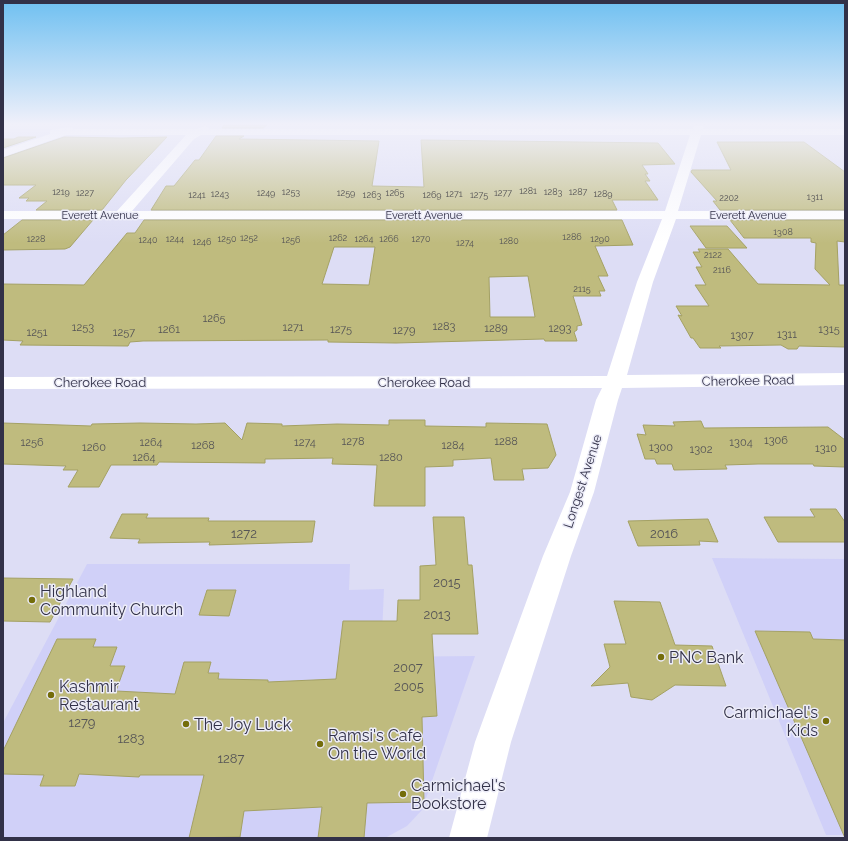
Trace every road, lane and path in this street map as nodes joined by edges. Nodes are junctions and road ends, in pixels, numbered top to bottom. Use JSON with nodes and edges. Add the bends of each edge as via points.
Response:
{"nodes":[{"id":1,"x":166,"y":164,"type":"edge"},
{"id":2,"x":686,"y":164,"type":"edge"},
{"id":3,"x":3,"y":215,"type":"edge"},
{"id":4,"x":121,"y":215,"type":"junction"},
{"id":5,"x":671,"y":215,"type":"junction"},
{"id":6,"x":845,"y":215,"type":"edge"},
{"id":7,"x":845,"y":379,"type":"edge"},
{"id":8,"x":614,"y":382,"type":"junction"},
{"id":9,"x":3,"y":383,"type":"edge"},
{"id":10,"x":468,"y":838,"type":"edge"}],
"edges":[{"from":1,"to":4,"type":"street"},
{"from":2,"to":5,"type":"street","name":"Longest Avenue"},
{"from":3,"to":4,"type":"street","name":"Everett Avenue"},
{"from":4,"to":5,"type":"street","name":"Everett Avenue"},
{"from":5,"to":6,"type":"street","name":"Everett Avenue"},
{"from":5,"to":8,"type":"street","name":"Longest Avenue","via":[[645,282]]},
{"from":7,"to":8,"type":"street","name":"Cherokee Road"},
{"from":8,"to":9,"type":"street","name":"Cherokee Road"},
{"from":8,"to":10,"type":"street","name":"Longest Avenue","via":[[582,492],[557,556],[494,742]]}]}
